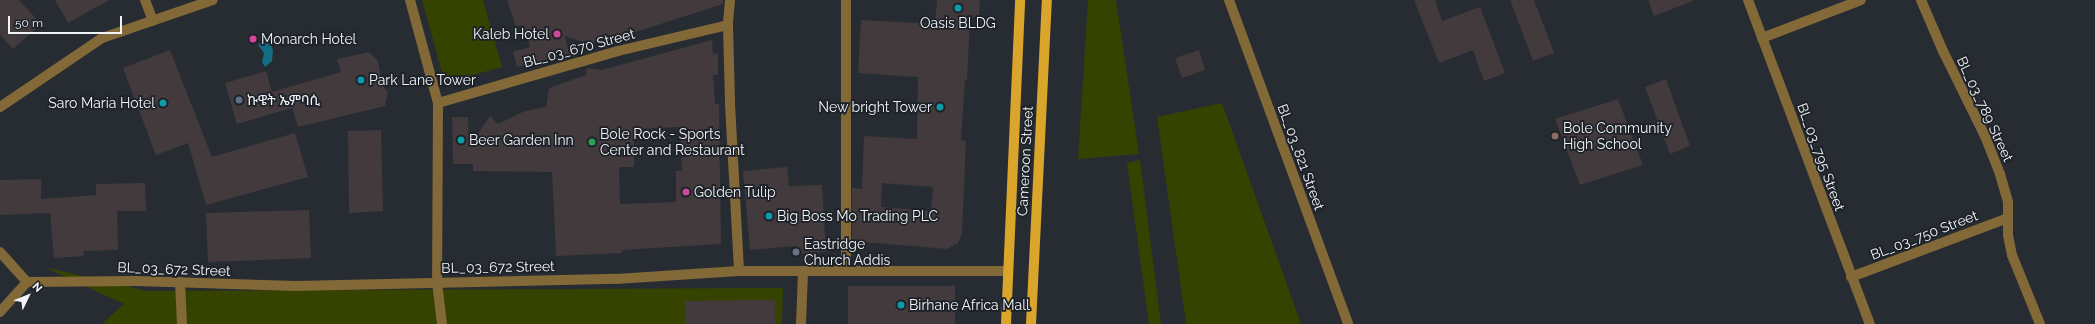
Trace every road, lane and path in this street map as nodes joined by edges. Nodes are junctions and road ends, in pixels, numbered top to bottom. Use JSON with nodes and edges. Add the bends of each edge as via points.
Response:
{"nodes":[{"id":1,"x":145,"y":0,"type":"edge"},
{"id":2,"x":213,"y":0,"type":"edge"},
{"id":3,"x":410,"y":0,"type":"edge"},
{"id":4,"x":730,"y":0,"type":"edge"},
{"id":5,"x":846,"y":0,"type":"edge"},
{"id":6,"x":1020,"y":0,"type":"edge"},
{"id":7,"x":1048,"y":0,"type":"edge"},
{"id":8,"x":1229,"y":0,"type":"edge"},
{"id":9,"x":1748,"y":0,"type":"edge"},
{"id":10,"x":1861,"y":0,"type":"edge"},
{"id":11,"x":1921,"y":0,"type":"edge"},
{"id":12,"x":153,"y":21,"type":"junction"},
{"id":13,"x":728,"y":25,"type":"junction"},
{"id":14,"x":1762,"y":38,"type":"junction"},
{"id":15,"x":438,"y":103,"type":"junction"},
{"id":16,"x":0,"y":107,"type":"edge"},
{"id":17,"x":2008,"y":218,"type":"junction"},
{"id":18,"x":0,"y":252,"type":"edge"},
{"id":19,"x":740,"y":271,"type":"junction"},
{"id":20,"x":846,"y":271,"type":"junction"},
{"id":21,"x":803,"y":272,"type":"junction"},
{"id":22,"x":1008,"y":272,"type":"junction"},
{"id":23,"x":1851,"y":277,"type":"junction"},
{"id":24,"x":27,"y":282,"type":"junction"},
{"id":25,"x":180,"y":282,"type":"junction"},
{"id":26,"x":437,"y":282,"type":"junction"},
{"id":27,"x":0,"y":312,"type":"edge"},
{"id":28,"x":182,"y":324,"type":"edge"},
{"id":29,"x":442,"y":324,"type":"edge"},
{"id":30,"x":801,"y":324,"type":"edge"},
{"id":31,"x":1006,"y":324,"type":"edge"},
{"id":32,"x":1031,"y":324,"type":"edge"},
{"id":33,"x":1348,"y":324,"type":"edge"},
{"id":34,"x":1870,"y":324,"type":"edge"},
{"id":35,"x":2040,"y":324,"type":"edge"}],
"edges":[{"from":1,"to":12,"type":"street"},
{"from":2,"to":12,"type":"street"},
{"from":3,"to":15,"type":"street"},
{"from":4,"to":13,"type":"street"},
{"from":5,"to":20,"type":"street"},
{"from":6,"to":22,"type":"main road","name":"Cameroon Street"},
{"from":7,"to":32,"type":"main road","name":"Cameroon Street"},
{"from":8,"to":33,"type":"street","name":"BL_03_821 Street"},
{"from":9,"to":14,"type":"street","name":"BL_03_795 Street"},
{"from":10,"to":14,"type":"street"},
{"from":11,"to":17,"type":"street","name":"BL_03_789 Street","via":[[1988,142],[2008,202]]},
{"from":12,"to":16,"type":"street","via":[[102,38]]},
{"from":13,"to":15,"type":"street","name":"BL_03_670 Street","via":[[618,51]]},
{"from":13,"to":19,"type":"street","via":[[732,171]]},
{"from":14,"to":23,"type":"street","name":"BL_03_795 Street"},
{"from":15,"to":26,"type":"street"},
{"from":17,"to":23,"type":"street","name":"BL_03_750 Street"},
{"from":17,"to":35,"type":"street","name":"BL_03_789 Street","via":[[2012,255]]},
{"from":18,"to":24,"type":"street"},
{"from":19,"to":21,"type":"street","name":"BL_03_672 Street"},
{"from":19,"to":26,"type":"street","name":"BL_03_672 Street","via":[[609,279]]},
{"from":20,"to":21,"type":"street","name":"BL_03_672 Street"},
{"from":20,"to":22,"type":"street","name":"BL_03_672 Street"},
{"from":21,"to":30,"type":"street"},
{"from":22,"to":31,"type":"main road","name":"Cameroon Street"},
{"from":23,"to":34,"type":"street","name":"BL_03_795 Street"},
{"from":24,"to":25,"type":"street","name":"BL_03_672 Street"},
{"from":24,"to":27,"type":"street"},
{"from":25,"to":26,"type":"street","name":"BL_03_672 Street","via":[[296,286]]},
{"from":25,"to":28,"type":"street"},
{"from":26,"to":29,"type":"street"}]}
